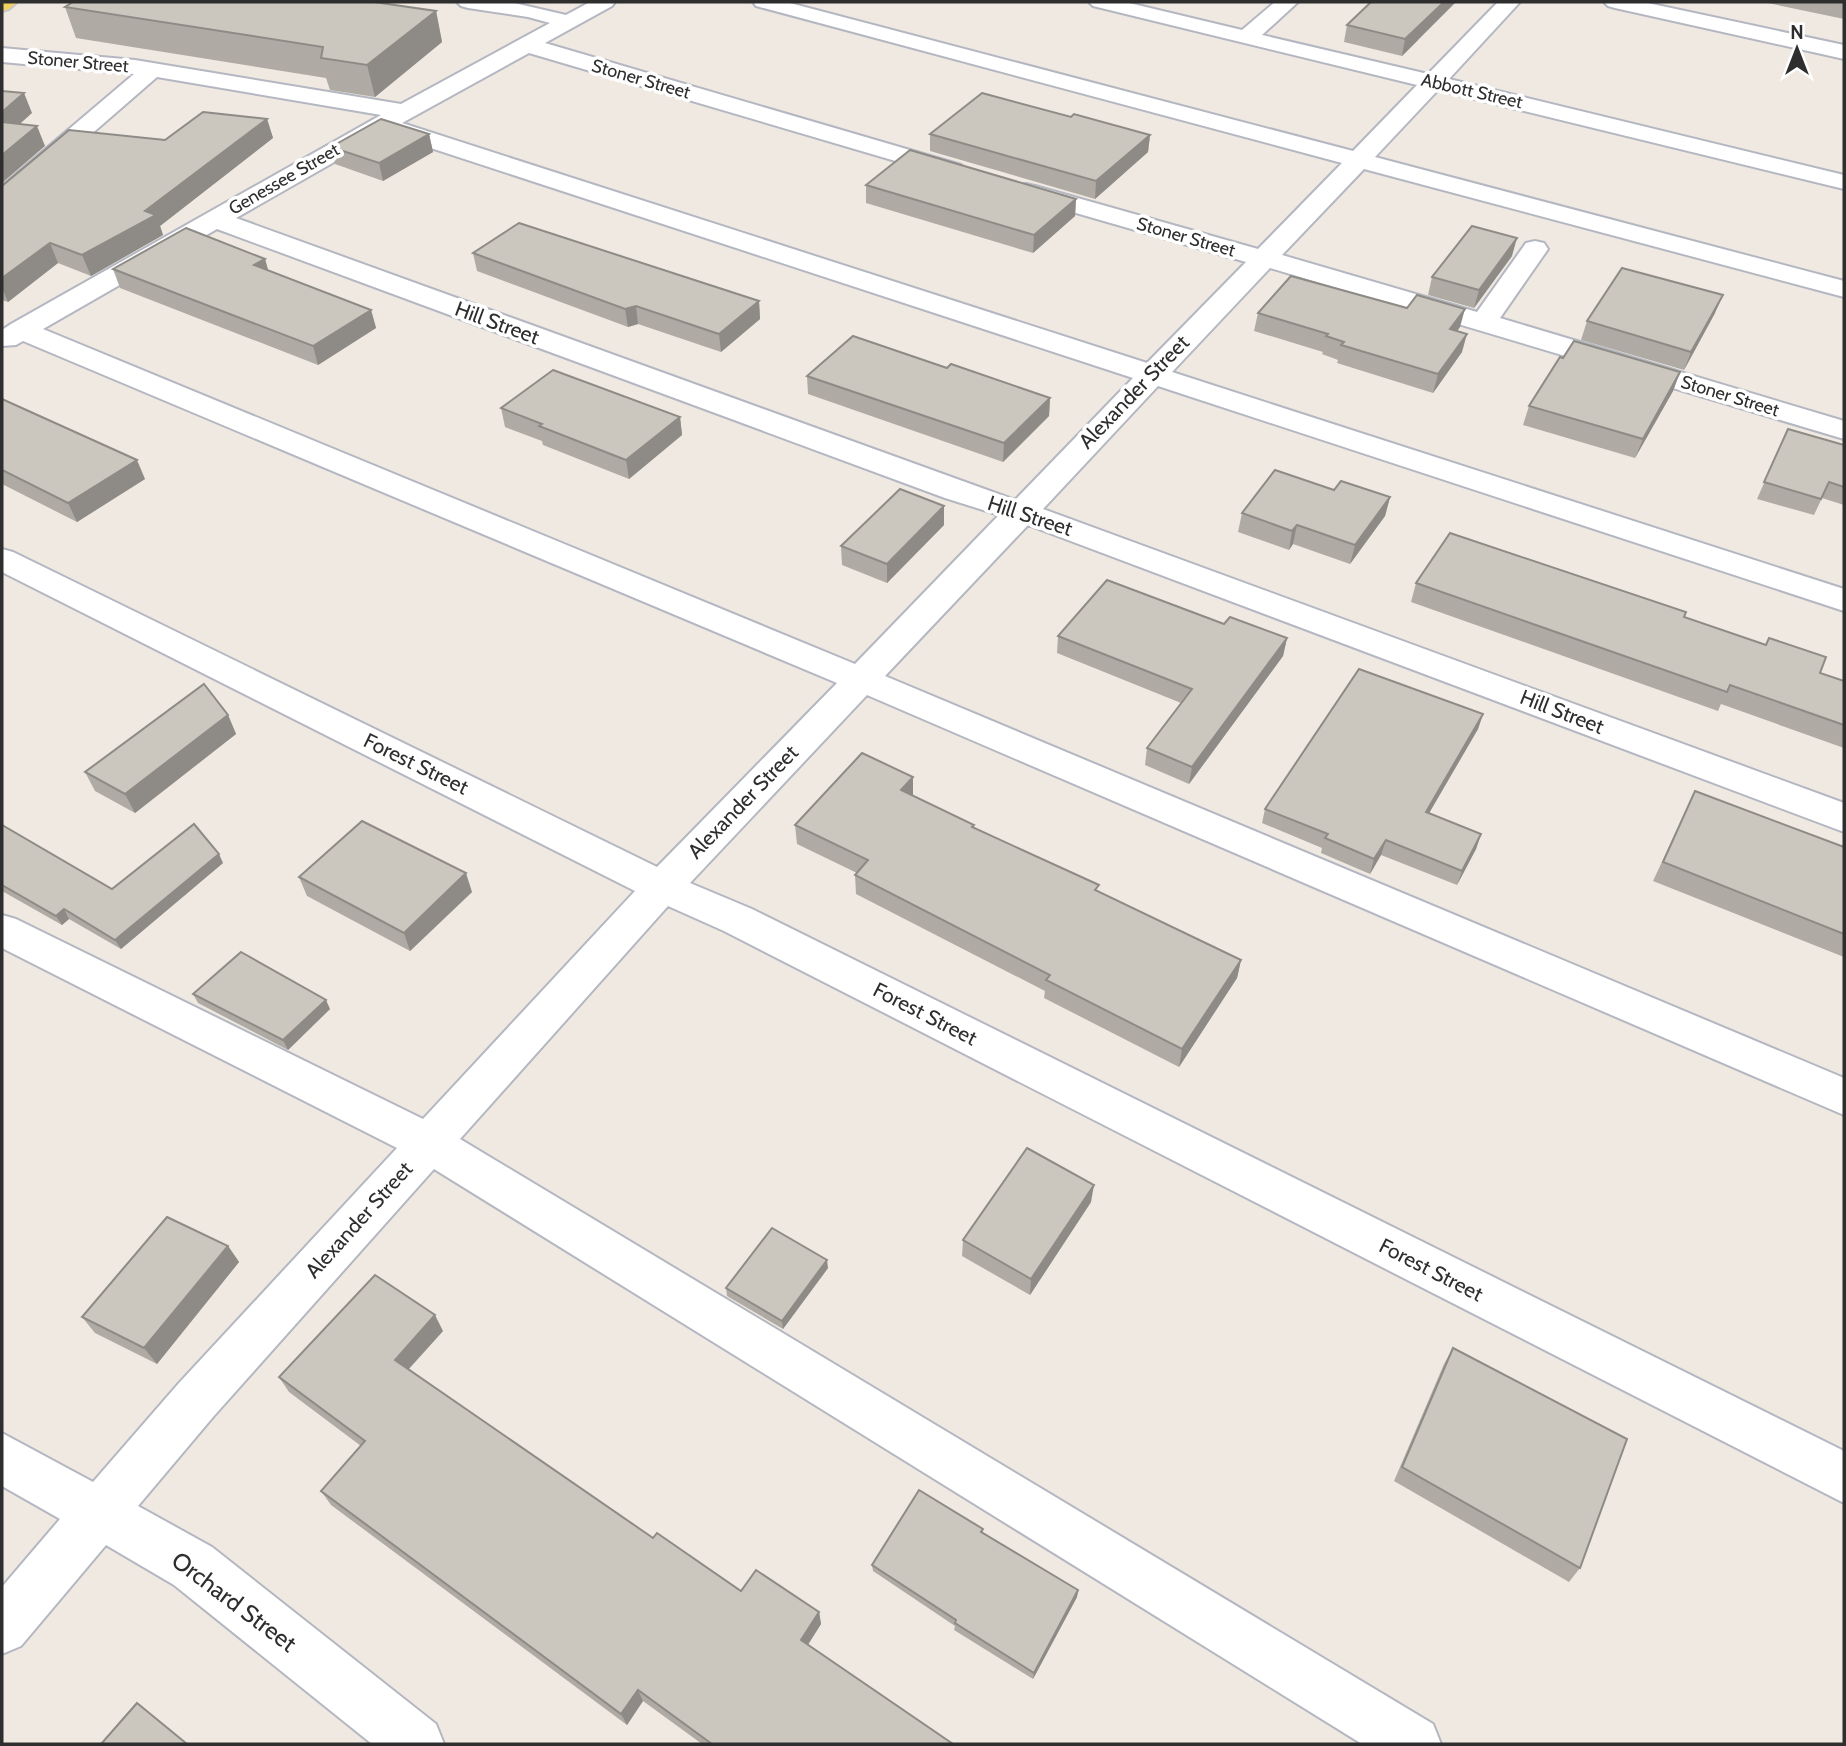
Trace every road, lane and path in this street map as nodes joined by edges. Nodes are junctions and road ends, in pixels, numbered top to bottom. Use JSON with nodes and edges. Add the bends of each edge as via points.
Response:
{"nodes":[{"id":1,"x":468,"y":2,"type":"edge"},
{"id":2,"x":604,"y":2,"type":"edge"},
{"id":3,"x":763,"y":2,"type":"edge"},
{"id":4,"x":1100,"y":2,"type":"edge"},
{"id":5,"x":1288,"y":2,"type":"edge"},
{"id":6,"x":1510,"y":2,"type":"edge"},
{"id":7,"x":1615,"y":2,"type":"edge"},
{"id":8,"x":568,"y":22,"type":"junction"},
{"id":9,"x":1246,"y":37,"type":"junction"},
{"id":10,"x":527,"y":45,"type":"junction"},
{"id":11,"x":1844,"y":52,"type":"edge"},
{"id":12,"x":2,"y":55,"type":"edge"},
{"id":13,"x":152,"y":70,"type":"junction"},
{"id":14,"x":1433,"y":82,"type":"junction"},
{"id":15,"x":393,"y":118,"type":"junction"},
{"id":16,"x":1359,"y":159,"type":"junction"},
{"id":17,"x":976,"y":177,"type":"edge"},
{"id":18,"x":1844,"y":182,"type":"edge"},
{"id":19,"x":1003,"y":184,"type":"edge"},
{"id":20,"x":2,"y":199,"type":"edge"},
{"id":21,"x":214,"y":219,"type":"junction"},
{"id":22,"x":1535,"y":248,"type":"dead end"},
{"id":23,"x":1262,"y":259,"type":"junction"},
{"id":24,"x":1844,"y":289,"type":"edge"},
{"id":25,"x":1484,"y":322,"type":"junction"},
{"id":26,"x":12,"y":335,"type":"edge"},
{"id":27,"x":1151,"y":375,"type":"junction"},
{"id":28,"x":1844,"y":430,"type":"edge"},
{"id":29,"x":1020,"y":512,"type":"junction"},
{"id":30,"x":2,"y":559,"type":"edge"},
{"id":31,"x":1844,"y":600,"type":"edge"},
{"id":32,"x":860,"y":679,"type":"junction"},
{"id":33,"x":1844,"y":818,"type":"edge"},
{"id":34,"x":662,"y":887,"type":"junction"},
{"id":35,"x":2,"y":930,"type":"edge"},
{"id":36,"x":1844,"y":1097,"type":"edge"},
{"id":37,"x":429,"y":1143,"type":"junction"},
{"id":38,"x":2,"y":1458,"type":"edge"},
{"id":39,"x":1844,"y":1478,"type":"edge"},
{"id":40,"x":100,"y":1512,"type":"junction"},
{"id":41,"x":2,"y":1627,"type":"edge"},
{"id":42,"x":416,"y":1744,"type":"edge"},
{"id":43,"x":1413,"y":1744,"type":"edge"}],
"edges":[{"from":1,"to":8,"type":"street"},
{"from":2,"to":8,"type":"street","name":"Genessee Street"},
{"from":3,"to":16,"type":"street"},
{"from":4,"to":9,"type":"street","name":"Abbott Street"},
{"from":5,"to":9,"type":"street"},
{"from":6,"to":14,"type":"street","name":"Alexander Street"},
{"from":7,"to":11,"type":"street"},
{"from":8,"to":10,"type":"street","name":"Genessee Street"},
{"from":9,"to":14,"type":"street","name":"Abbott Street"},
{"from":10,"to":15,"type":"street","name":"Genessee Street"},
{"from":10,"to":17,"type":"street","name":"Stoner Street"},
{"from":12,"to":13,"type":"street","name":"Stoner Street"},
{"from":13,"to":15,"type":"street","name":"Stoner Street"},
{"from":13,"to":20,"type":"street"},
{"from":14,"to":16,"type":"street","name":"Alexander Street"},
{"from":14,"to":18,"type":"street","name":"Abbott Street"},
{"from":15,"to":21,"type":"street","name":"Genessee Street"},
{"from":15,"to":27,"type":"street","name":"Stoner Street"},
{"from":16,"to":23,"type":"street","name":"Alexander Street"},
{"from":16,"to":24,"type":"street"},
{"from":19,"to":23,"type":"street","name":"Stoner Street"},
{"from":21,"to":26,"type":"street","name":"Genessee Street"},
{"from":21,"to":29,"type":"street","name":"Hill Street"},
{"from":22,"to":25,"type":"street"},
{"from":23,"to":25,"type":"street","name":"Stoner Street"},
{"from":23,"to":27,"type":"street","name":"Alexander Street"},
{"from":25,"to":28,"type":"street","name":"Stoner Street"},
{"from":26,"to":32,"type":"street"},
{"from":27,"to":29,"type":"street","name":"Alexander Street"},
{"from":27,"to":31,"type":"street","name":"Stoner Street"},
{"from":29,"to":32,"type":"street","name":"Alexander Street"},
{"from":29,"to":33,"type":"street","name":"Hill Street"},
{"from":30,"to":34,"type":"street","name":"Forest Street"},
{"from":32,"to":34,"type":"street","name":"Alexander Street"},
{"from":32,"to":36,"type":"street"},
{"from":34,"to":37,"type":"street","name":"Alexander Street"},
{"from":34,"to":39,"type":"street","name":"Forest Street","via":[[763,933]]},
{"from":35,"to":37,"type":"street"},
{"from":37,"to":40,"type":"street","name":"Alexander Street"},
{"from":37,"to":43,"type":"street"},
{"from":38,"to":40,"type":"street","name":"Orchard Street"},
{"from":40,"to":41,"type":"street","name":"Alexander Street"},
{"from":40,"to":42,"type":"street","name":"Orchard Street","via":[[193,1566]]}]}
